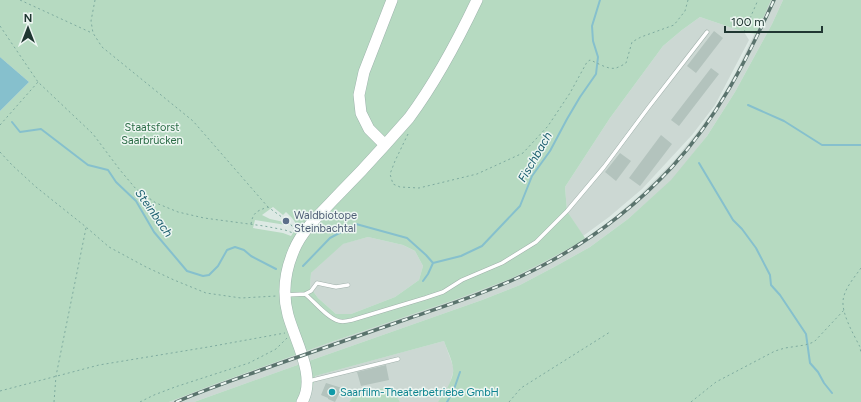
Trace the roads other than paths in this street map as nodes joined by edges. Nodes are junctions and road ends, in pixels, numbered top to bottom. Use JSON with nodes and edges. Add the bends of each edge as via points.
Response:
{"nodes":[{"id":1,"x":392,"y":0,"type":"edge"},
{"id":2,"x":477,"y":0,"type":"edge"},
{"id":3,"x":707,"y":32,"type":"dead end"},
{"id":4,"x":385,"y":145,"type":"junction"},
{"id":5,"x":348,"y":285,"type":"dead end"},
{"id":6,"x":305,"y":294,"type":"junction"},
{"id":7,"x":280,"y":296,"type":"junction"},
{"id":8,"x":398,"y":359,"type":"dead end"},
{"id":9,"x":308,"y":381,"type":"junction"},
{"id":10,"x":302,"y":402,"type":"edge"}],
"edges":[{"from":1,"to":4,"type":"main road","via":[[364,72],[359,95],[361,112],[369,129]]},
{"from":2,"to":4,"type":"main road","via":[[452,49],[421,100]]},
{"from":3,"to":6,"type":"lane","via":[[599,173],[536,242],[443,292],[352,320],[341,322],[335,319]]},
{"from":4,"to":7,"type":"main road","via":[[300,238],[294,248]]},
{"from":5,"to":6,"type":"lane","via":[[336,287],[318,283]]},
{"from":6,"to":7,"type":"lane"},
{"from":7,"to":9,"type":"main road"},
{"from":8,"to":9,"type":"lane"},
{"from":9,"to":10,"type":"main road"}]}
